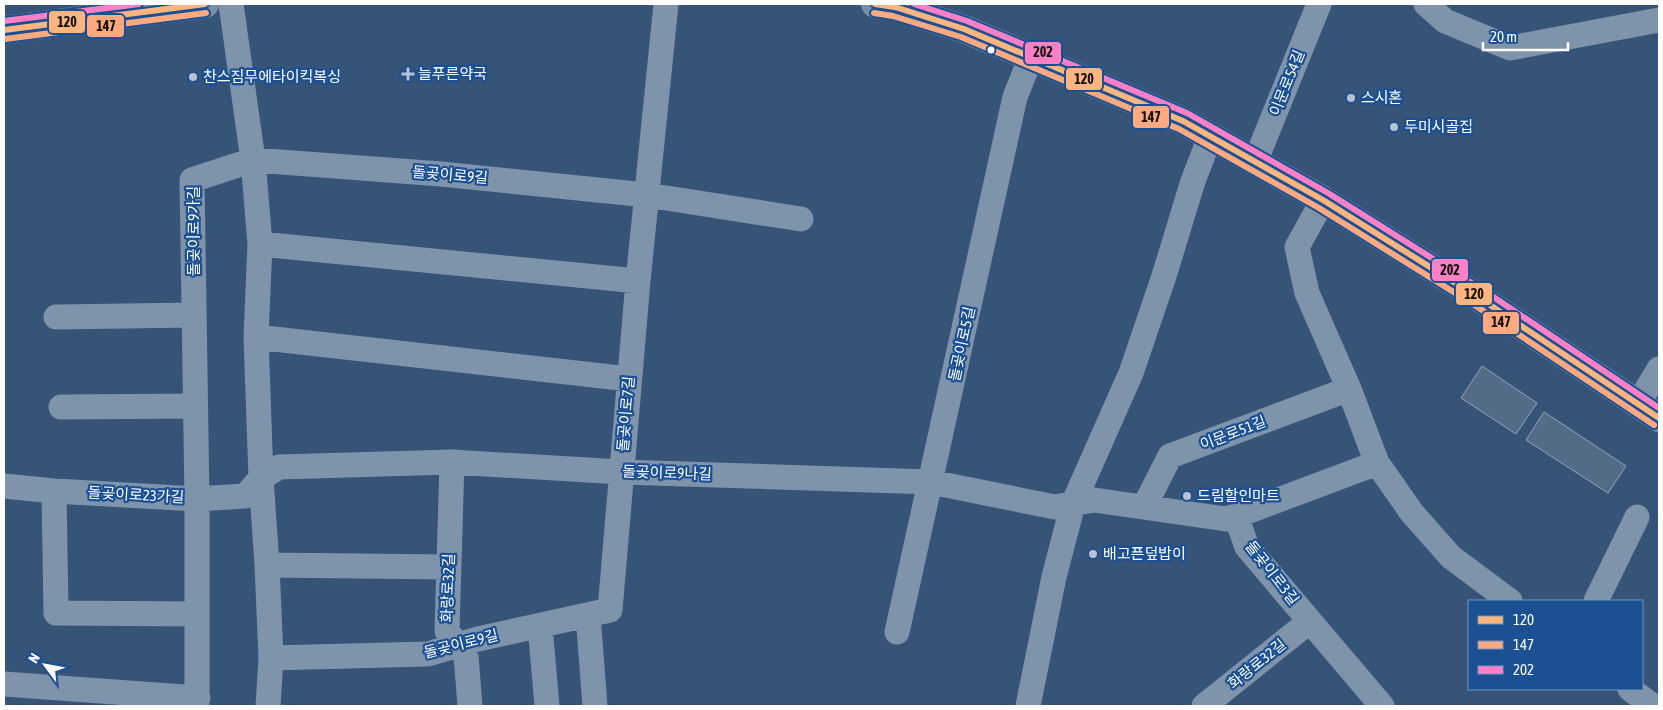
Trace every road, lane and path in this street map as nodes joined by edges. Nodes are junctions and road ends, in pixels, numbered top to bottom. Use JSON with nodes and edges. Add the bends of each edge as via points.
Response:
{"nodes":[{"id":1,"x":205,"y":4,"type":"edge"},
{"id":2,"x":231,"y":4,"type":"edge"},
{"id":3,"x":666,"y":4,"type":"edge"},
{"id":4,"x":875,"y":4,"type":"edge"},
{"id":5,"x":1319,"y":4,"type":"edge"},
{"id":6,"x":1426,"y":4,"type":"edge"},
{"id":7,"x":110,"y":10,"type":"edge"},
{"id":8,"x":1659,"y":20,"type":"edge"},
{"id":9,"x":4,"y":30,"type":"edge"},
{"id":10,"x":1031,"y":57,"type":"junction"},
{"id":11,"x":1210,"y":136,"type":"junction"},
{"id":12,"x":253,"y":160,"type":"junction"},
{"id":13,"x":1255,"y":162,"type":"junction"},
{"id":14,"x":647,"y":196,"type":"junction"},
{"id":15,"x":1323,"y":200,"type":"junction"},
{"id":16,"x":801,"y":219,"type":"dead end"},
{"id":17,"x":260,"y":244,"type":"junction"},
{"id":18,"x":638,"y":281,"type":"junction"},
{"id":19,"x":194,"y":315,"type":"junction"},
{"id":20,"x":56,"y":318,"type":"dead end"},
{"id":21,"x":256,"y":337,"type":"junction"},
{"id":22,"x":1659,"y":369,"type":"edge"},
{"id":23,"x":629,"y":379,"type":"junction"},
{"id":24,"x":1350,"y":389,"type":"junction"},
{"id":25,"x":196,"y":406,"type":"junction"},
{"id":26,"x":61,"y":407,"type":"dead end"},
{"id":27,"x":1649,"y":411,"type":"edge"},
{"id":28,"x":452,"y":462,"type":"junction"},
{"id":29,"x":1378,"y":463,"type":"junction"},
{"id":30,"x":621,"y":472,"type":"junction"},
{"id":31,"x":261,"y":478,"type":"junction"},
{"id":32,"x":931,"y":482,"type":"junction"},
{"id":33,"x":4,"y":486,"type":"edge"},
{"id":34,"x":54,"y":490,"type":"junction"},
{"id":35,"x":197,"y":499,"type":"junction"},
{"id":36,"x":1073,"y":504,"type":"junction"},
{"id":37,"x":1144,"y":507,"type":"junction"},
{"id":38,"x":1236,"y":516,"type":"junction"},
{"id":39,"x":1637,"y":517,"type":"dead end"},
{"id":40,"x":267,"y":565,"type":"junction"},
{"id":41,"x":449,"y":567,"type":"junction"},
{"id":42,"x":1509,"y":600,"type":"edge"},
{"id":43,"x":1596,"y":600,"type":"edge"},
{"id":44,"x":197,"y":614,"type":"junction"},
{"id":45,"x":588,"y":615,"type":"junction"},
{"id":46,"x":1310,"y":621,"type":"junction"},
{"id":47,"x":540,"y":626,"type":"junction"},
{"id":48,"x":897,"y":632,"type":"dead end"},
{"id":49,"x":458,"y":645,"type":"junction"},
{"id":50,"x":270,"y":658,"type":"junction"},
{"id":51,"x":4,"y":684,"type":"edge"},
{"id":52,"x":1631,"y":690,"type":"edge"},
{"id":53,"x":197,"y":702,"type":"edge"},
{"id":54,"x":268,"y":706,"type":"edge"},
{"id":55,"x":470,"y":706,"type":"edge"},
{"id":56,"x":547,"y":706,"type":"edge"},
{"id":57,"x":595,"y":706,"type":"edge"},
{"id":58,"x":1028,"y":706,"type":"edge"},
{"id":59,"x":1204,"y":706,"type":"edge"},
{"id":60,"x":1382,"y":706,"type":"edge"},
{"id":61,"x":1653,"y":706,"type":"edge"}],
"edges":[{"from":1,"to":7,"type":"main road"},
{"from":2,"to":12,"type":"street"},
{"from":3,"to":14,"type":"street","name":"돌곶이로7길"},
{"from":4,"to":10,"type":"main road","via":[[895,7],[964,29]]},
{"from":5,"to":13,"type":"street","name":"이문로54길"},
{"from":6,"to":8,"type":"street","via":[[1445,21],[1510,48]]},
{"from":7,"to":9,"type":"main road"},
{"from":10,"to":11,"type":"main road","via":[[1183,121]]},
{"from":10,"to":32,"type":"street","name":"돌곶이로5길","via":[[1015,97]]},
{"from":11,"to":13,"type":"main road"},
{"from":11,"to":36,"type":"street","via":[[1131,373]]},
{"from":12,"to":14,"type":"street","name":"돌곶이로9길","via":[[441,174]]},
{"from":12,"to":17,"type":"street"},
{"from":12,"to":19,"type":"street","name":"돌곶이로9가길","via":[[192,180]]},
{"from":13,"to":15,"type":"main road"},
{"from":14,"to":16,"type":"street"},
{"from":14,"to":18,"type":"street","name":"돌곶이로7길"},
{"from":15,"to":24,"type":"street","via":[[1297,247],[1307,293]]},
{"from":15,"to":27,"type":"main road","via":[[1481,299]]},
{"from":17,"to":18,"type":"street"},
{"from":17,"to":21,"type":"street"},
{"from":18,"to":23,"type":"street","name":"돌곶이로7길"},
{"from":19,"to":20,"type":"street"},
{"from":19,"to":25,"type":"street","name":"돌곶이로9가길"},
{"from":21,"to":23,"type":"street"},
{"from":21,"to":31,"type":"street"},
{"from":22,"to":27,"type":"street"},
{"from":23,"to":30,"type":"street","name":"돌곶이로7길"},
{"from":24,"to":29,"type":"street"},
{"from":24,"to":37,"type":"street","name":"이문로51길","via":[[1170,456]]},
{"from":25,"to":26,"type":"street"},
{"from":25,"to":35,"type":"street","name":"돌곶이로9가길"},
{"from":28,"to":30,"type":"street","name":"돌곶이로9나길"},
{"from":28,"to":31,"type":"street","name":"돌곶이로9나길","via":[[279,466]]},
{"from":28,"to":41,"type":"street","name":"화랑로32길"},
{"from":29,"to":38,"type":"street"},
{"from":29,"to":42,"type":"street","via":[[1412,512],[1451,557]]},
{"from":30,"to":32,"type":"street","name":"돌곶이로9나길"},
{"from":30,"to":45,"type":"street","name":"돌곶이로7길","via":[[610,610]]},
{"from":31,"to":35,"type":"street","name":"돌곶이로23가길","via":[[245,496]]},
{"from":31,"to":40,"type":"street"},
{"from":32,"to":36,"type":"street","name":"돌곶이로9나길","via":[[1055,507]]},
{"from":32,"to":48,"type":"street","name":"돌곶이로5길"},
{"from":33,"to":34,"type":"street","name":"돌곶이로23가길"},
{"from":34,"to":35,"type":"street","name":"돌곶이로23가길"},
{"from":34,"to":44,"type":"street","via":[[56,612]]},
{"from":35,"to":44,"type":"street","name":"돌곶이로9가길"},
{"from":36,"to":37,"type":"street","via":[[1094,500]]},
{"from":36,"to":58,"type":"street","via":[[1054,577]]},
{"from":37,"to":38,"type":"street","via":[[1226,519]]},
{"from":38,"to":46,"type":"street","name":"돌곶이로3길","via":[[1247,547]]},
{"from":39,"to":43,"type":"street"},
{"from":40,"to":41,"type":"street"},
{"from":40,"to":50,"type":"street"},
{"from":41,"to":49,"type":"street","name":"화랑로32길","via":[[447,631]]},
{"from":44,"to":53,"type":"street","name":"돌곶이로9가길"},
{"from":45,"to":47,"type":"street","name":"돌곶이로9길"},
{"from":45,"to":57,"type":"street"},
{"from":46,"to":59,"type":"street","name":"화랑로32길"},
{"from":46,"to":60,"type":"street","name":"돌곶이로3길"},
{"from":47,"to":49,"type":"street","name":"돌곶이로9길"},
{"from":47,"to":56,"type":"street"},
{"from":49,"to":50,"type":"street","name":"돌곶이로9길","via":[[428,654]]},
{"from":49,"to":55,"type":"street","name":"화랑로32길","via":[[466,656]]},
{"from":50,"to":54,"type":"street"},
{"from":51,"to":53,"type":"street","name":"돌곶이로9가길"},
{"from":52,"to":61,"type":"street"}]}
